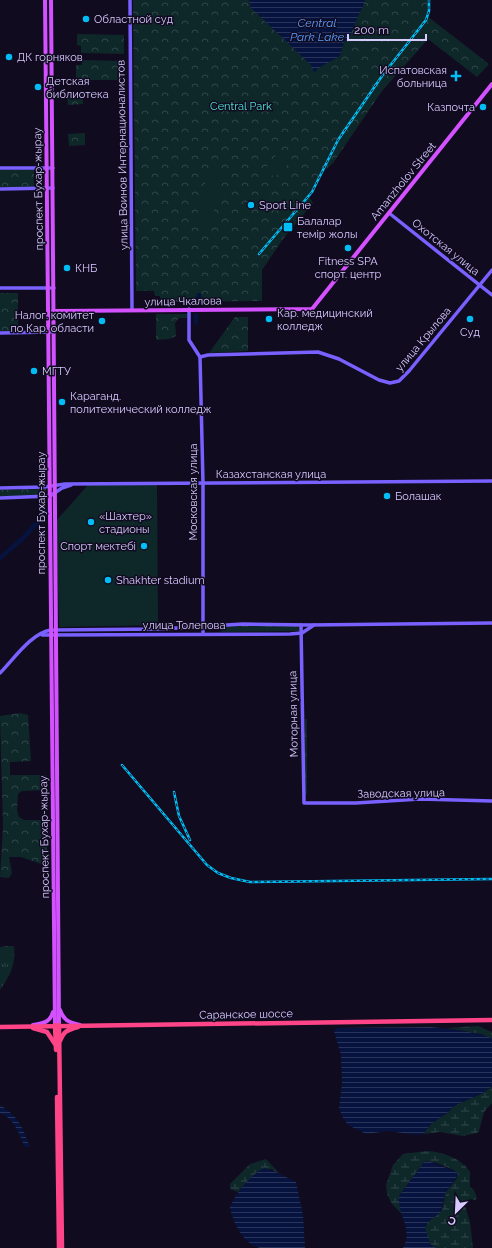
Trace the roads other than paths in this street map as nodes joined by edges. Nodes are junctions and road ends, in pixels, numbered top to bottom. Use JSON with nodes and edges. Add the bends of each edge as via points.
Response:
{"nodes":[{"id":1,"x":45,"y":0,"type":"edge"},
{"id":2,"x":51,"y":0,"type":"edge"},
{"id":3,"x":130,"y":0,"type":"edge"},
{"id":4,"x":492,"y":84,"type":"edge"},
{"id":5,"x":47,"y":167,"type":"junction"},
{"id":6,"x":0,"y":168,"type":"edge"},
{"id":7,"x":53,"y":168,"type":"junction"},
{"id":8,"x":47,"y":188,"type":"junction"},
{"id":9,"x":53,"y":188,"type":"junction"},
{"id":10,"x":0,"y":189,"type":"edge"},
{"id":11,"x":390,"y":213,"type":"junction"},
{"id":12,"x":492,"y":270,"type":"edge"},
{"id":13,"x":480,"y":286,"type":"junction"},
{"id":14,"x":0,"y":288,"type":"edge"},
{"id":15,"x":48,"y":288,"type":"junction"},
{"id":16,"x":54,"y":288,"type":"junction"},
{"id":17,"x":492,"y":295,"type":"edge"},
{"id":18,"x":312,"y":308,"type":"joint"},
{"id":19,"x":189,"y":309,"type":"junction"},
{"id":20,"x":132,"y":310,"type":"junction"},
{"id":21,"x":48,"y":311,"type":"junction"},
{"id":22,"x":54,"y":311,"type":"junction"},
{"id":23,"x":48,"y":332,"type":"junction"},
{"id":24,"x":54,"y":332,"type":"junction"},
{"id":25,"x":0,"y":333,"type":"edge"},
{"id":26,"x":200,"y":357,"type":"junction"},
{"id":27,"x":492,"y":481,"type":"edge"},
{"id":28,"x":203,"y":483,"type":"junction"},
{"id":29,"x":52,"y":484,"type":"junction"},
{"id":30,"x":75,"y":484,"type":"junction"},
{"id":31,"x":0,"y":488,"type":"edge"},
{"id":32,"x":52,"y":495,"type":"junction"},
{"id":33,"x":0,"y":498,"type":"edge"},
{"id":34,"x":492,"y":623,"type":"edge"},
{"id":35,"x":301,"y":625,"type":"junction"},
{"id":36,"x":314,"y":625,"type":"junction"},
{"id":37,"x":203,"y":626,"type":"junction"},
{"id":38,"x":54,"y":632,"type":"junction"},
{"id":39,"x":302,"y":633,"type":"junction"},
{"id":40,"x":203,"y":634,"type":"junction"},
{"id":41,"x":0,"y":673,"type":"edge"},
{"id":42,"x":492,"y":801,"type":"edge"},
{"id":43,"x":304,"y":803,"type":"joint"},
{"id":44,"x":57,"y":1006,"type":"junction"},
{"id":45,"x":492,"y":1020,"type":"edge"},
{"id":46,"x":57,"y":1025,"type":"junction"},
{"id":47,"x":84,"y":1026,"type":"junction"},
{"id":48,"x":0,"y":1027,"type":"edge"},
{"id":49,"x":25,"y":1027,"type":"junction"},
{"id":50,"x":58,"y":1046,"type":"junction"},
{"id":51,"x":59,"y":1248,"type":"edge"},
{"id":52,"x":62,"y":1248,"type":"edge"}],
"edges":[{"from":1,"to":5,"type":"main road","name":"проспект Бухар-жырау"},
{"from":2,"to":7,"type":"main road","name":"проспект Бухар-жырау"},
{"from":3,"to":20,"type":"street","name":"улица Воинов Интернационалистов"},
{"from":4,"to":11,"type":"main road","name":"Amanzholov Street"},
{"from":5,"to":6,"type":"street"},
{"from":5,"to":7,"type":"street"},
{"from":5,"to":8,"type":"main road","name":"проспект Бухар-жырау"},
{"from":7,"to":9,"type":"main road","name":"проспект Бухар-жырау"},
{"from":8,"to":9,"type":"street"},
{"from":8,"to":10,"type":"street"},
{"from":8,"to":15,"type":"main road","name":"проспект Бухар-жырау"},
{"from":9,"to":16,"type":"main road","name":"проспект Бухар-жырау"},
{"from":11,"to":13,"type":"street","name":"Охотская улица"},
{"from":11,"to":18,"type":"main road","name":"Amanzholov Street"},
{"from":12,"to":13,"type":"street","name":"улица Крылова"},
{"from":13,"to":17,"type":"street","name":"Охотская улица"},
{"from":13,"to":26,"type":"street","name":"улица Крылова","via":[[410,371],[394,383],[385,382],[324,353],[284,352]]},
{"from":14,"to":15,"type":"street"},
{"from":15,"to":16,"type":"street"},
{"from":15,"to":21,"type":"main road","name":"проспект Бухар-жырау"},
{"from":16,"to":22,"type":"main road","name":"проспект Бухар-жырау"},
{"from":18,"to":19,"type":"main road","name":"улица Чкалова"},
{"from":19,"to":20,"type":"main road","name":"улица Чкалова"},
{"from":19,"to":26,"type":"street","via":[[189,340]]},
{"from":20,"to":22,"type":"main road","name":"улица Чкалова"},
{"from":21,"to":22,"type":"main road","name":"улица Чкалова"},
{"from":21,"to":23,"type":"main road","name":"проспект Бухар-жырау"},
{"from":22,"to":24,"type":"main road","name":"проспект Бухар-жырау"},
{"from":23,"to":24,"type":"street"},
{"from":23,"to":25,"type":"street"},
{"from":23,"to":29,"type":"main road","name":"проспект Бухар-жырау"},
{"from":24,"to":29,"type":"main road","name":"проспект Бухар-жырау"},
{"from":26,"to":28,"type":"street","name":"Московская улица"},
{"from":27,"to":28,"type":"street","name":"Казахстанская улица"},
{"from":28,"to":30,"type":"street","name":"Казахстанская улица"},
{"from":28,"to":37,"type":"street","name":"Московская улица"},
{"from":29,"to":30,"type":"street","name":"Казахстанская улица"},
{"from":29,"to":31,"type":"street","name":"Казахстанская улица","via":[[44,487]]},
{"from":29,"to":32,"type":"main road","name":"проспект Бухар-жырау"},
{"from":30,"to":32,"type":"street","via":[[62,488]]},
{"from":32,"to":33,"type":"street"},
{"from":32,"to":38,"type":"main road","name":"проспект Бухар-жырау"},
{"from":34,"to":36,"type":"street","name":"улица Толепова"},
{"from":35,"to":36,"type":"street","name":"улица Толепова"},
{"from":35,"to":37,"type":"street","name":"улица Толепова"},
{"from":35,"to":39,"type":"street","name":"Моторная улица"},
{"from":36,"to":39,"type":"street"},
{"from":37,"to":38,"type":"street","name":"улица Толепова"},
{"from":37,"to":40,"type":"street","name":"Московская улица"},
{"from":38,"to":40,"type":"street","name":"улица Толепова"},
{"from":38,"to":41,"type":"street","via":[[32,640]]},
{"from":38,"to":44,"type":"main road","name":"проспект Бухар-жырау"},
{"from":39,"to":40,"type":"street","name":"улица Толепова"},
{"from":39,"to":43,"type":"street","name":"Моторная улица"},
{"from":42,"to":43,"type":"street","name":"Заводская улица","via":[[431,799]]},
{"from":44,"to":46,"type":"main road","name":"проспект Бухар-жырау"},
{"from":44,"to":47,"type":"main road","via":[[67,1022]]},
{"from":44,"to":49,"type":"main road","via":[[52,1018],[47,1022]]},
{"from":45,"to":47,"type":"highway","name":"Саранское шоссе"},
{"from":46,"to":47,"type":"highway","name":"Саранское шоссе"},
{"from":46,"to":49,"type":"highway","name":"Саранское шоссе"},
{"from":46,"to":50,"type":"highway"},
{"from":47,"to":50,"type":"highway","via":[[68,1030],[63,1034]]},
{"from":48,"to":49,"type":"highway","name":"Саранское шоссе"},
{"from":49,"to":50,"type":"highway","via":[[47,1032]]},
{"from":50,"to":51,"type":"highway"},
{"from":50,"to":52,"type":"highway"}]}
